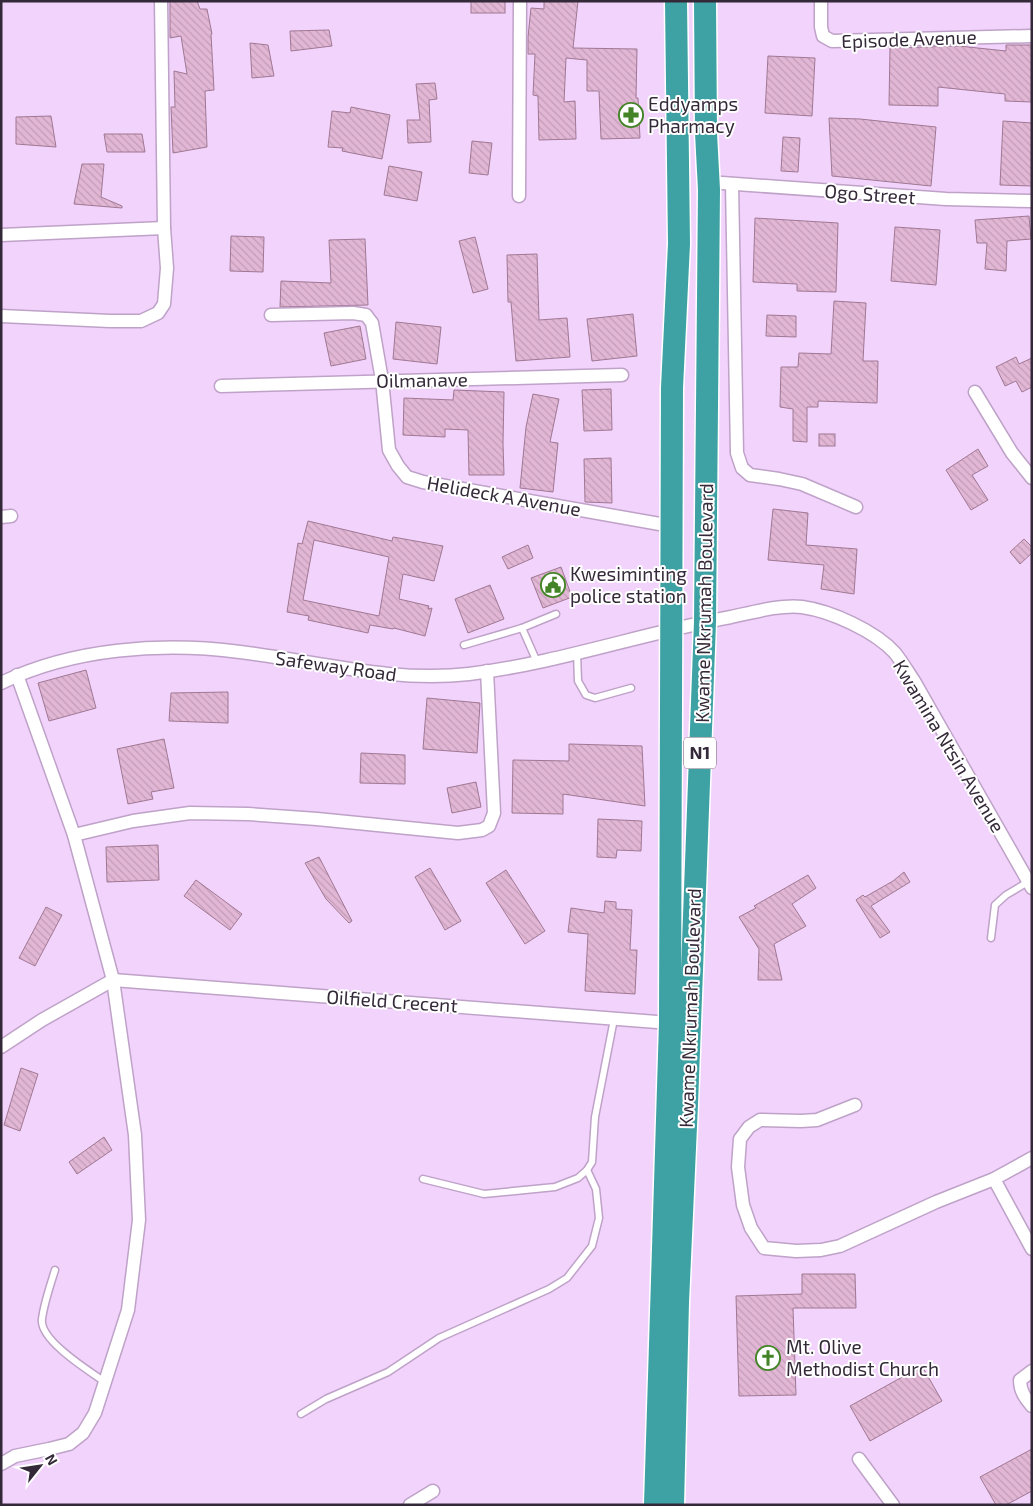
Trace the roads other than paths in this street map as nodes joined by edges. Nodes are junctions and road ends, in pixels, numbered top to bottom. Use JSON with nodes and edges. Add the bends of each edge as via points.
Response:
{"nodes":[{"id":1,"x":161,"y":1,"type":"edge"},
{"id":2,"x":520,"y":1,"type":"edge"},
{"id":3,"x":676,"y":1,"type":"edge"},
{"id":4,"x":705,"y":1,"type":"edge"},
{"id":5,"x":821,"y":1,"type":"edge"},
{"id":6,"x":1032,"y":36,"type":"edge"},
{"id":7,"x":708,"y":182,"type":"junction"},
{"id":8,"x":732,"y":184,"type":"junction"},
{"id":9,"x":519,"y":196,"type":"dead end"},
{"id":10,"x":1032,"y":201,"type":"edge"},
{"id":11,"x":164,"y":228,"type":"junction"},
{"id":12,"x":1,"y":235,"type":"edge"},
{"id":13,"x":271,"y":315,"type":"dead end"},
{"id":14,"x":1,"y":316,"type":"edge"},
{"id":15,"x":622,"y":374,"type":"dead end"},
{"id":16,"x":382,"y":380,"type":"junction"},
{"id":17,"x":221,"y":386,"type":"dead end"},
{"id":18,"x":976,"y":392,"type":"dead end"},
{"id":19,"x":1032,"y":478,"type":"edge"},
{"id":20,"x":856,"y":507,"type":"dead end"},
{"id":21,"x":671,"y":526,"type":"junction"},
{"id":22,"x":556,"y":614,"type":"dead end"},
{"id":23,"x":705,"y":622,"type":"junction"},
{"id":24,"x":522,"y":628,"type":"junction"},
{"id":25,"x":672,"y":629,"type":"junction"},
{"id":26,"x":464,"y":645,"type":"dead end"},
{"id":27,"x":577,"y":653,"type":"junction"},
{"id":28,"x":537,"y":662,"type":"junction"},
{"id":29,"x":487,"y":671,"type":"junction"},
{"id":30,"x":17,"y":675,"type":"junction"},
{"id":31,"x":1,"y":682,"type":"edge"},
{"id":32,"x":631,"y":688,"type":"dead end"},
{"id":33,"x":74,"y":836,"type":"junction"},
{"id":34,"x":1030,"y":885,"type":"edge"},
{"id":35,"x":991,"y":938,"type":"dead end"},
{"id":36,"x":113,"y":980,"type":"junction"},
{"id":37,"x":614,"y":1019,"type":"junction"},
{"id":38,"x":670,"y":1023,"type":"junction"},
{"id":39,"x":1,"y":1047,"type":"edge"},
{"id":40,"x":855,"y":1105,"type":"dead end"},
{"id":41,"x":1032,"y":1158,"type":"edge"},
{"id":42,"x":587,"y":1170,"type":"junction"},
{"id":43,"x":424,"y":1179,"type":"dead end"},
{"id":44,"x":994,"y":1179,"type":"junction"},
{"id":45,"x":1032,"y":1249,"type":"edge"},
{"id":46,"x":55,"y":1270,"type":"dead end"},
{"id":47,"x":1032,"y":1371,"type":"edge"},
{"id":48,"x":105,"y":1382,"type":"junction"},
{"id":49,"x":1032,"y":1406,"type":"edge"},
{"id":50,"x":301,"y":1414,"type":"dead end"},
{"id":51,"x":859,"y":1459,"type":"dead end"},
{"id":52,"x":1,"y":1464,"type":"edge"},
{"id":53,"x":434,"y":1491,"type":"dead end"},
{"id":54,"x":410,"y":1505,"type":"edge"},
{"id":55,"x":655,"y":1505,"type":"edge"},
{"id":56,"x":674,"y":1505,"type":"edge"},
{"id":57,"x":894,"y":1505,"type":"edge"}],
"edges":[{"from":1,"to":11,"type":"street"},
{"from":2,"to":9,"type":"street"},
{"from":3,"to":21,"type":"highway","name":"Kwame Nkrumah Boulevard","number":"N1","via":[[679,244],[672,388]]},
{"from":4,"to":7,"type":"highway","name":"Kwame Nkrumah Boulevard","number":"N1"},
{"from":5,"to":6,"type":"street","name":"Episode Avenue","via":[[823,36],[832,41]]},
{"from":7,"to":8,"type":"street","name":"Ogo Street"},
{"from":7,"to":23,"type":"highway","name":"Kwame Nkrumah Boulevard","number":"N1"},
{"from":8,"to":10,"type":"street","name":"Ogo Street","via":[[946,199]]},
{"from":8,"to":20,"type":"street","via":[[737,453],[742,468],[750,475],[802,484]]},
{"from":11,"to":12,"type":"street"},
{"from":11,"to":14,"type":"street","via":[[167,268],[164,304],[158,313],[141,321]]},
{"from":13,"to":16,"type":"street","name":"Helideck A Avenue","via":[[366,315],[372,323]]},
{"from":15,"to":16,"type":"street","name":"Oilmanave"},
{"from":16,"to":17,"type":"street","name":"Oilmanave"},
{"from":16,"to":21,"type":"street","name":"Helideck A Avenue","via":[[389,450],[407,477]]},
{"from":18,"to":19,"type":"street","via":[[1012,453]]},
{"from":21,"to":25,"type":"highway","name":"Kwame Nkrumah Boulevard","number":"N1"},
{"from":22,"to":24,"type":"lane"},
{"from":23,"to":25,"type":"street","name":"Kwamina Ntsin Avenue"},
{"from":23,"to":34,"type":"street","name":"Kwamina Ntsin Avenue","via":[[800,606],[846,621],[881,642],[895,654],[914,680]]},
{"from":23,"to":56,"type":"highway","name":"Kwame Nkrumah Boulevard","number":"N1","via":[[678,1302]]},
{"from":24,"to":26,"type":"lane"},
{"from":24,"to":28,"type":"lane"},
{"from":25,"to":27,"type":"street","name":"Safeway Road"},
{"from":25,"to":38,"type":"highway","name":"Kwame Nkrumah Boulevard","number":"N1"},
{"from":27,"to":28,"type":"street","name":"Safeway Road"},
{"from":27,"to":32,"type":"lane","via":[[578,682],[586,695],[595,698]]},
{"from":28,"to":29,"type":"street","name":"Safeway Road"},
{"from":29,"to":30,"type":"street","name":"Safeway Road","via":[[405,676],[179,646],[69,658]]},
{"from":29,"to":33,"type":"street","via":[[494,813],[488,826],[482,830],[458,833],[248,814],[190,813],[133,821]]},
{"from":30,"to":31,"type":"street","name":"Safeway Road"},
{"from":30,"to":33,"type":"street"},
{"from":33,"to":36,"type":"street"},
{"from":34,"to":35,"type":"lane","via":[[1006,895],[995,904]]},
{"from":36,"to":37,"type":"street","name":"Oilfield Crecent"},
{"from":36,"to":39,"type":"street"},
{"from":36,"to":48,"type":"street","via":[[135,1135],[139,1220],[128,1310]]},
{"from":37,"to":38,"type":"street","name":"Oilfield Crecent"},
{"from":37,"to":42,"type":"lane","via":[[594,1117],[592,1162]]},
{"from":38,"to":55,"type":"highway","name":"Kwame Nkrumah Boulevard","number":"N1"},
{"from":40,"to":44,"type":"street","via":[[817,1120],[760,1120],[748,1127],[740,1139],[738,1167],[743,1205],[751,1228],[764,1248],[796,1251],[840,1246]]},
{"from":41,"to":44,"type":"street"},
{"from":42,"to":43,"type":"lane","via":[[578,1178],[555,1187],[484,1194]]},
{"from":42,"to":50,"type":"lane","via":[[596,1189],[599,1218],[592,1246],[567,1278],[439,1338],[388,1372],[326,1399]]},
{"from":44,"to":45,"type":"street"},
{"from":46,"to":48,"type":"lane","via":[[41,1321],[45,1330],[52,1341],[76,1362]]},
{"from":47,"to":49,"type":"street","via":[[1020,1380],[1020,1387]]},
{"from":48,"to":52,"type":"street","via":[[95,1412],[83,1433],[69,1444],[15,1456]]},
{"from":51,"to":57,"type":"street"},
{"from":53,"to":54,"type":"street"}]}
